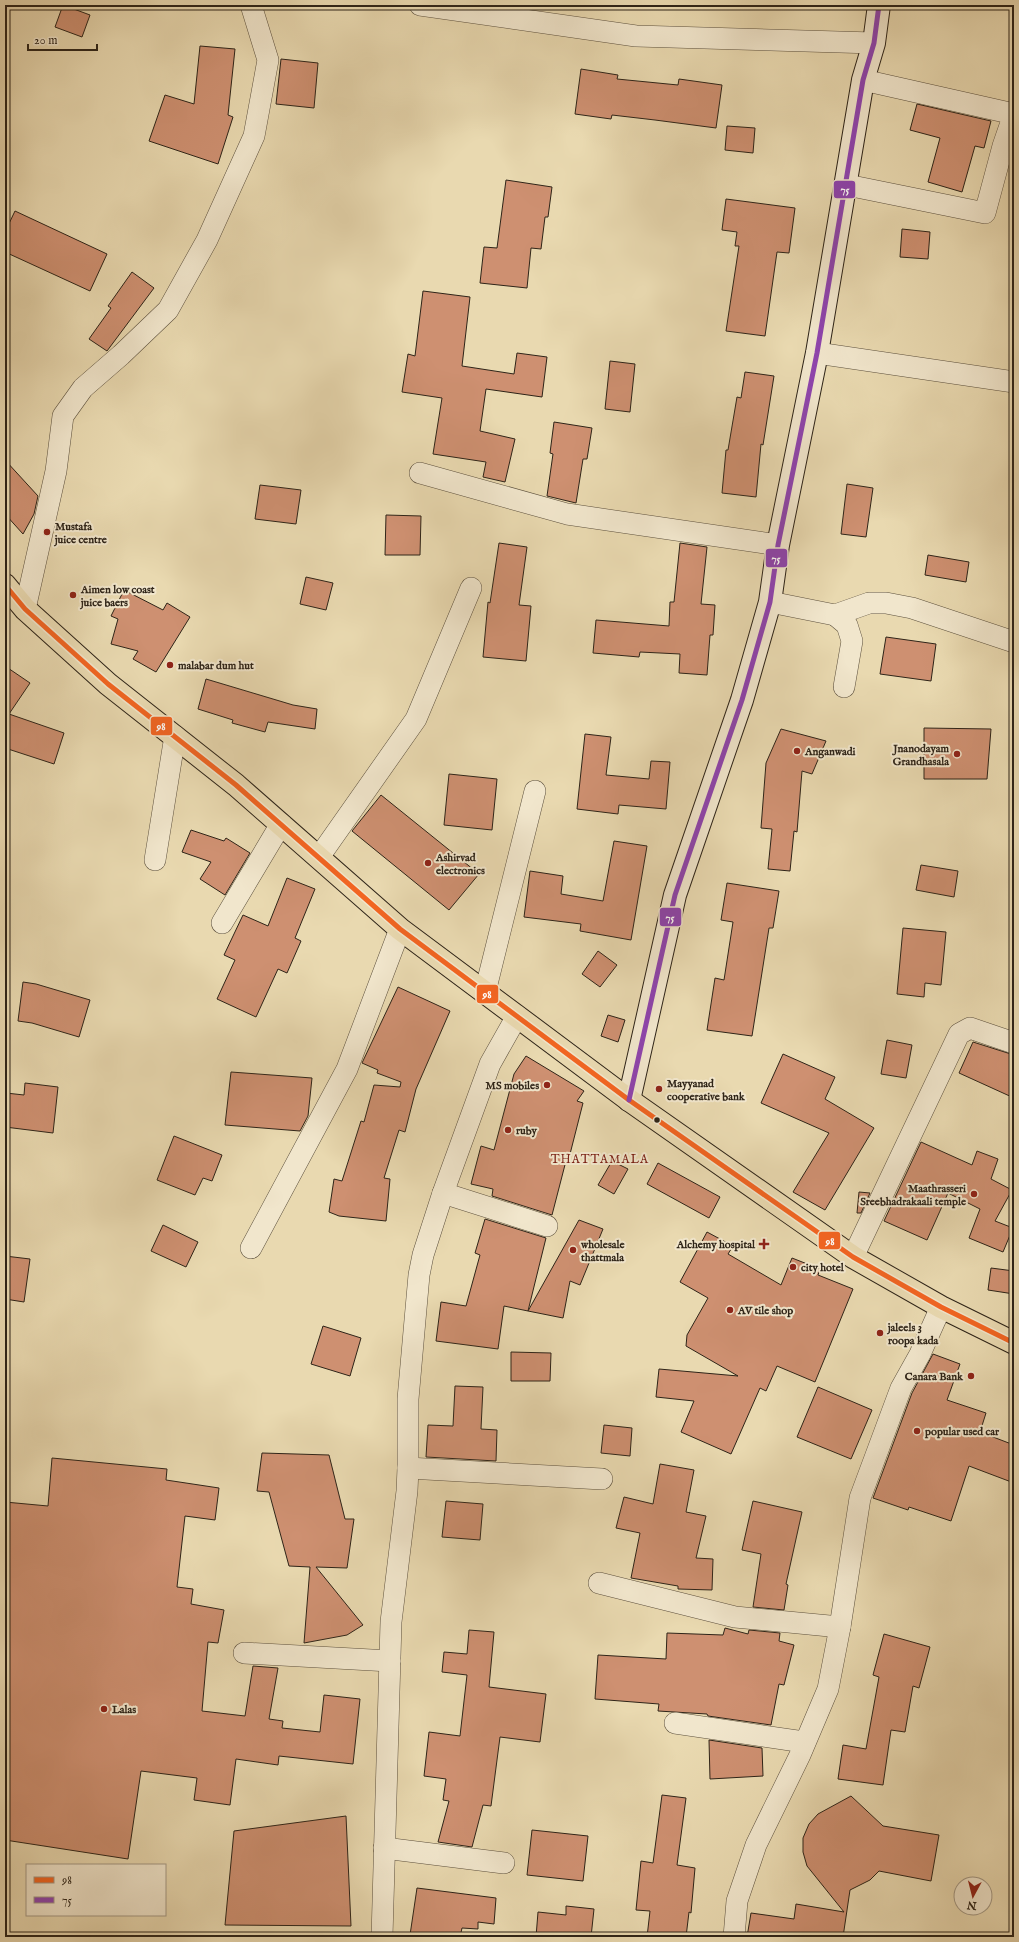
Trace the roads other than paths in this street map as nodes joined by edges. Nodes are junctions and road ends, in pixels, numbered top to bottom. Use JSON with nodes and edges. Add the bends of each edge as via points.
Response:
{"nodes":[{"id":1,"x":251,"y":5,"type":"edge"},
{"id":2,"x":420,"y":5,"type":"edge"},
{"id":3,"x":879,"y":5,"type":"edge"},
{"id":4,"x":874,"y":43,"type":"junction"},
{"id":5,"x":863,"y":80,"type":"junction"},
{"id":6,"x":847,"y":185,"type":"junction"},
{"id":7,"x":817,"y":353,"type":"junction"},
{"id":8,"x":1014,"y":382,"type":"edge"},
{"id":9,"x":420,"y":473,"type":"dead end"},
{"id":10,"x":778,"y":545,"type":"junction"},
{"id":11,"x":5,"y":585,"type":"edge"},
{"id":12,"x":471,"y":588,"type":"dead end"},
{"id":13,"x":770,"y":602,"type":"junction"},
{"id":14,"x":25,"y":609,"type":"junction"},
{"id":15,"x":835,"y":615,"type":"junction"},
{"id":16,"x":1014,"y":642,"type":"edge"},
{"id":17,"x":844,"y":687,"type":"dead end"},
{"id":18,"x":175,"y":736,"type":"junction"},
{"id":19,"x":535,"y":790,"type":"dead end"},
{"id":20,"x":281,"y":824,"type":"junction"},
{"id":21,"x":319,"y":857,"type":"junction"},
{"id":22,"x":155,"y":860,"type":"dead end"},
{"id":23,"x":222,"y":923,"type":"dead end"},
{"id":24,"x":400,"y":929,"type":"junction"},
{"id":25,"x":485,"y":992,"type":"junction"},
{"id":26,"x":517,"y":1016,"type":"junction"},
{"id":27,"x":1014,"y":1043,"type":"edge"},
{"id":28,"x":629,"y":1100,"type":"junction"},
{"id":29,"x":443,"y":1193,"type":"junction"},
{"id":30,"x":547,"y":1226,"type":"dead end"},
{"id":31,"x":251,"y":1248,"type":"dead end"},
{"id":32,"x":853,"y":1257,"type":"junction"},
{"id":33,"x":941,"y":1307,"type":"junction"},
{"id":34,"x":1014,"y":1343,"type":"edge"},
{"id":35,"x":408,"y":1468,"type":"junction"},
{"id":36,"x":602,"y":1480,"type":"dead end"},
{"id":37,"x":599,"y":1582,"type":"dead end"},
{"id":38,"x":840,"y":1628,"type":"junction"},
{"id":39,"x":244,"y":1653,"type":"dead end"},
{"id":40,"x":390,"y":1661,"type":"junction"},
{"id":41,"x":675,"y":1723,"type":"dead end"},
{"id":42,"x":804,"y":1742,"type":"junction"},
{"id":43,"x":384,"y":1848,"type":"junction"},
{"id":44,"x":504,"y":1863,"type":"dead end"},
{"id":45,"x":382,"y":1937,"type":"edge"},
{"id":46,"x":734,"y":1937,"type":"edge"}],
"edges":[{"from":1,"to":14,"type":"street","via":[[268,60],[254,136],[207,240],[168,310],[83,388],[63,416],[56,471]]},
{"from":2,"to":4,"type":"street","via":[[636,36]]},
{"from":3,"to":4,"type":"main road"},
{"from":4,"to":5,"type":"main road"},
{"from":5,"to":6,"type":"main road"},
{"from":5,"to":6,"type":"street","via":[[1014,114],[985,213]]},
{"from":6,"to":7,"type":"main road"},
{"from":7,"to":8,"type":"street"},
{"from":7,"to":10,"type":"main road"},
{"from":9,"to":10,"type":"street","via":[[567,514]]},
{"from":10,"to":13,"type":"main road"},
{"from":11,"to":14,"type":"main road"},
{"from":12,"to":21,"type":"street","via":[[416,719]]},
{"from":13,"to":15,"type":"street"},
{"from":13,"to":28,"type":"main road","via":[[742,700],[675,895]]},
{"from":14,"to":18,"type":"main road","via":[[108,684]]},
{"from":15,"to":16,"type":"street","via":[[869,603],[886,603],[912,608]]},
{"from":15,"to":17,"type":"street","via":[[847,625],[852,642]]},
{"from":18,"to":20,"type":"main road"},
{"from":18,"to":22,"type":"street"},
{"from":19,"to":25,"type":"street"},
{"from":20,"to":21,"type":"main road"},
{"from":20,"to":23,"type":"street"},
{"from":21,"to":24,"type":"main road"},
{"from":24,"to":25,"type":"main road"},
{"from":24,"to":31,"type":"street","via":[[347,1069]]},
{"from":25,"to":26,"type":"main road"},
{"from":26,"to":28,"type":"main road"},
{"from":26,"to":29,"type":"street","via":[[490,1064]]},
{"from":27,"to":32,"type":"street","via":[[970,1028],[959,1034]]},
{"from":28,"to":32,"type":"main road"},
{"from":29,"to":30,"type":"street"},
{"from":29,"to":35,"type":"street","via":[[419,1275],[408,1399]]},
{"from":32,"to":33,"type":"main road"},
{"from":33,"to":34,"type":"main road"},
{"from":33,"to":38,"type":"street","via":[[901,1388],[860,1498]]},
{"from":35,"to":36,"type":"street"},
{"from":35,"to":40,"type":"street","via":[[391,1622]]},
{"from":37,"to":38,"type":"street","via":[[736,1617]]},
{"from":38,"to":42,"type":"street","via":[[828,1689]]},
{"from":39,"to":40,"type":"street"},
{"from":40,"to":43,"type":"street"},
{"from":41,"to":42,"type":"street"},
{"from":42,"to":46,"type":"street","via":[[756,1845],[737,1901]]},
{"from":43,"to":44,"type":"street"},
{"from":43,"to":45,"type":"street"}]}
